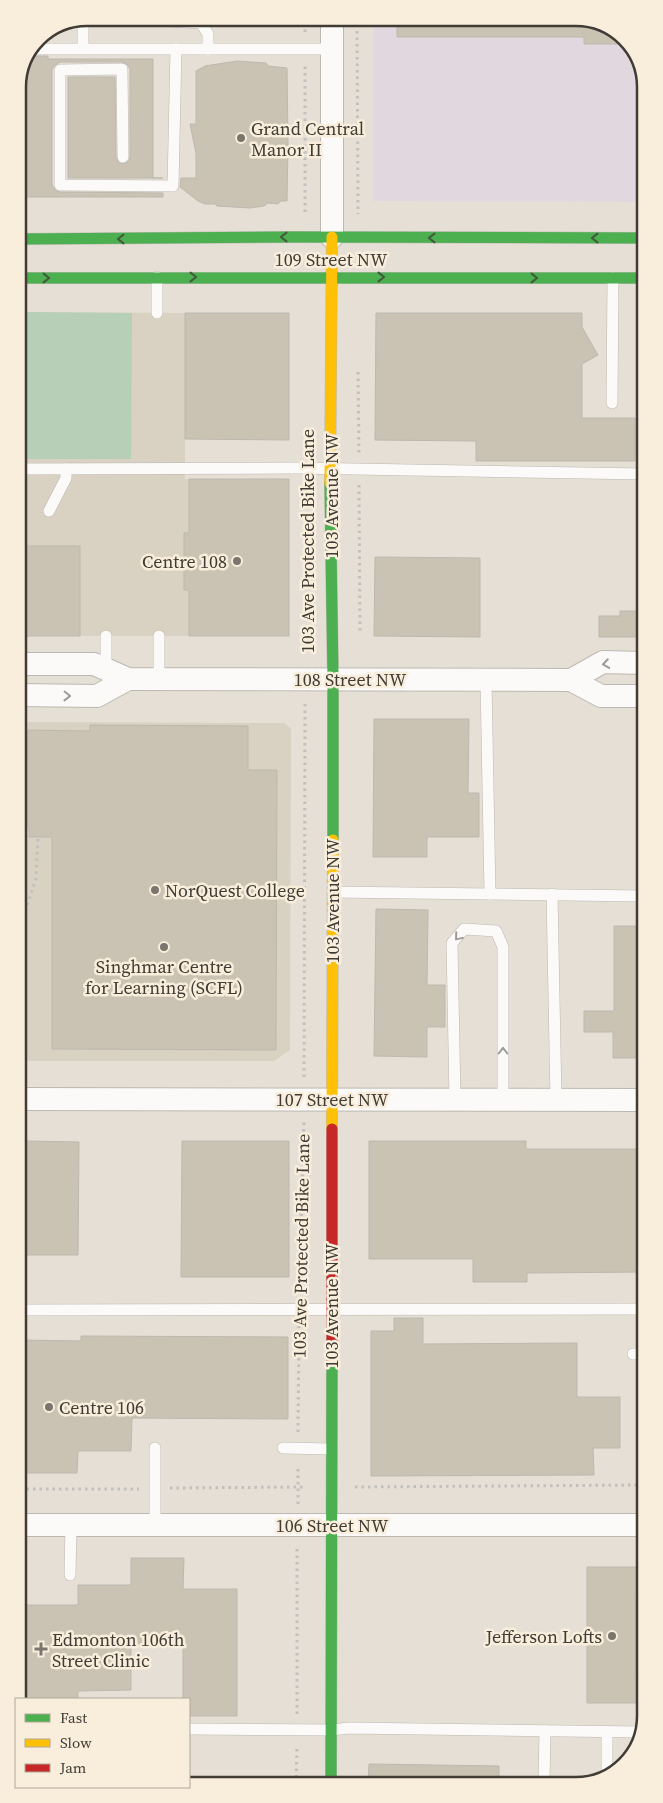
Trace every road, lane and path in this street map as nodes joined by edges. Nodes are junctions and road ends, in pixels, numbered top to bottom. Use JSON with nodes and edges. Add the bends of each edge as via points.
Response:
{"nodes":[{"id":1,"x":83,"y":26,"type":"edge"},
{"id":2,"x":203,"y":26,"type":"edge"},
{"id":3,"x":305,"y":26,"type":"edge"},
{"id":4,"x":332,"y":26,"type":"edge"},
{"id":5,"x":83,"y":48,"type":"junction"},
{"id":6,"x":40,"y":49,"type":"edge"},
{"id":7,"x":176,"y":49,"type":"junction"},
{"id":8,"x":208,"y":49,"type":"junction"},
{"id":9,"x":305,"y":49,"type":"junction"},
{"id":10,"x":332,"y":49,"type":"junction"},
{"id":11,"x":123,"y":157,"type":"dead end"},
{"id":12,"x":305,"y":237,"type":"junction"},
{"id":13,"x":332,"y":237,"type":"junction"},
{"id":14,"x":637,"y":238,"type":"edge"},
{"id":15,"x":26,"y":239,"type":"edge"},
{"id":16,"x":332,"y":277,"type":"junction"},
{"id":17,"x":26,"y":278,"type":"edge"},
{"id":18,"x":157,"y":278,"type":"junction"},
{"id":19,"x":613,"y":278,"type":"junction"},
{"id":20,"x":637,"y":278,"type":"edge"},
{"id":21,"x":157,"y":313,"type":"dead end"},
{"id":22,"x":612,"y":403,"type":"dead end"},
{"id":23,"x":26,"y":469,"type":"edge"},
{"id":24,"x":66,"y":469,"type":"junction"},
{"id":25,"x":330,"y":469,"type":"junction"},
{"id":26,"x":637,"y":474,"type":"edge"},
{"id":27,"x":49,"y":511,"type":"dead end"},
{"id":28,"x":106,"y":636,"type":"dead end"},
{"id":29,"x":159,"y":636,"type":"dead end"},
{"id":30,"x":637,"y":663,"type":"edge"},
{"id":31,"x":26,"y":664,"type":"edge"},
{"id":32,"x":106,"y":669,"type":"junction"},
{"id":33,"x":128,"y":679,"type":"junction"},
{"id":34,"x":159,"y":679,"type":"junction"},
{"id":35,"x":305,"y":679,"type":"junction"},
{"id":36,"x":333,"y":679,"type":"junction"},
{"id":37,"x":486,"y":680,"type":"junction"},
{"id":38,"x":571,"y":680,"type":"junction"},
{"id":39,"x":26,"y":695,"type":"edge"},
{"id":40,"x":637,"y":696,"type":"edge"},
{"id":41,"x":38,"y":836,"type":"dead end"},
{"id":42,"x":332,"y":892,"type":"junction"},
{"id":43,"x":490,"y":894,"type":"junction"},
{"id":44,"x":552,"y":894,"type":"junction"},
{"id":45,"x":637,"y":896,"type":"edge"},
{"id":46,"x":29,"y":902,"type":"junction"},
{"id":47,"x":26,"y":904,"type":"edge"},
{"id":48,"x":26,"y":911,"type":"edge"},
{"id":49,"x":26,"y":1099,"type":"edge"},
{"id":50,"x":304,"y":1099,"type":"junction"},
{"id":51,"x":331,"y":1099,"type":"junction"},
{"id":52,"x":455,"y":1099,"type":"junction"},
{"id":53,"x":503,"y":1100,"type":"junction"},
{"id":54,"x":556,"y":1100,"type":"junction"},
{"id":55,"x":637,"y":1100,"type":"edge"},
{"id":56,"x":299,"y":1308,"type":"junction"},
{"id":57,"x":331,"y":1308,"type":"junction"},
{"id":58,"x":637,"y":1309,"type":"edge"},
{"id":59,"x":26,"y":1310,"type":"edge"},
{"id":60,"x":155,"y":1448,"type":"dead end"},
{"id":61,"x":283,"y":1448,"type":"dead end"},
{"id":62,"x":298,"y":1448,"type":"junction"},
{"id":63,"x":331,"y":1449,"type":"junction"},
{"id":64,"x":26,"y":1525,"type":"edge"},
{"id":65,"x":71,"y":1525,"type":"junction"},
{"id":66,"x":155,"y":1525,"type":"junction"},
{"id":67,"x":298,"y":1525,"type":"junction"},
{"id":68,"x":331,"y":1525,"type":"junction"},
{"id":69,"x":637,"y":1525,"type":"edge"},
{"id":70,"x":70,"y":1575,"type":"dead end"},
{"id":71,"x":190,"y":1729,"type":"edge"},
{"id":72,"x":297,"y":1730,"type":"junction"},
{"id":73,"x":331,"y":1730,"type":"junction"},
{"id":74,"x":544,"y":1731,"type":"junction"},
{"id":75,"x":607,"y":1732,"type":"junction"},
{"id":76,"x":635,"y":1732,"type":"edge"},
{"id":77,"x":607,"y":1768,"type":"edge"},
{"id":78,"x":296,"y":1777,"type":"edge"},
{"id":79,"x":331,"y":1777,"type":"edge"},
{"id":80,"x":544,"y":1777,"type":"edge"}],
"edges":[{"from":1,"to":5,"type":"lane"},
{"from":2,"to":8,"type":"lane","via":[[208,34]]},
{"from":3,"to":9,"type":"path"},
{"from":4,"to":10,"type":"street","name":"103 Avenue NW"},
{"from":5,"to":6,"type":"lane"},
{"from":5,"to":7,"type":"lane"},
{"from":7,"to":8,"type":"lane"},
{"from":7,"to":11,"type":"lane","via":[[173,186],[60,185],[60,70],[122,70]]},
{"from":8,"to":9,"type":"lane"},
{"from":9,"to":10,"type":"lane"},
{"from":9,"to":12,"type":"path"},
{"from":10,"to":13,"type":"street","name":"103 Avenue NW"},
{"from":12,"to":13,"type":"street","name":"109 Street NW"},
{"from":12,"to":15,"type":"street","name":"109 Street NW","one_way":true},
{"from":14,"to":13,"type":"street","name":"109 Street NW","one_way":true},
{"from":13,"to":16,"type":"street","name":"103 Avenue NW"},
{"from":18,"to":16,"type":"street","name":"109 Street NW","one_way":true},
{"from":16,"to":19,"type":"street","name":"109 Street NW","one_way":true},
{"from":16,"to":25,"type":"street","name":"103 Avenue NW"},
{"from":17,"to":18,"type":"street","name":"109 Street NW","one_way":true},
{"from":18,"to":21,"type":"lane"},
{"from":19,"to":20,"type":"street","name":"109 Street NW"},
{"from":19,"to":22,"type":"lane"},
{"from":23,"to":24,"type":"lane"},
{"from":24,"to":25,"type":"lane","via":[[107,474],[159,469]]},
{"from":24,"to":27,"type":"lane","via":[[66,478]]},
{"from":25,"to":26,"type":"lane"},
{"from":25,"to":36,"type":"street","name":"103 Avenue NW"},
{"from":28,"to":32,"type":"lane"},
{"from":29,"to":34,"type":"lane"},
{"from":30,"to":38,"type":"street","name":"108 Street NW","one_way":true,"via":[[603,662]]},
{"from":31,"to":32,"type":"street","name":"108 Street NW","via":[[94,664]]},
{"from":32,"to":33,"type":"street","name":"108 Street NW"},
{"from":33,"to":34,"type":"street","name":"108 Street NW"},
{"from":39,"to":33,"type":"street","name":"108 Street NW","one_way":true,"via":[[97,696]]},
{"from":34,"to":35,"type":"street","name":"108 Street NW"},
{"from":35,"to":36,"type":"street","name":"108 Street NW"},
{"from":35,"to":50,"type":"path","name":"103 Ave Protected Bike Lane"},
{"from":36,"to":37,"type":"street","name":"108 Street NW"},
{"from":36,"to":42,"type":"street","name":"103 Avenue NW"},
{"from":37,"to":38,"type":"street","name":"108 Street NW"},
{"from":37,"to":43,"type":"lane"},
{"from":38,"to":40,"type":"street","name":"108 Street NW","via":[[601,696]]},
{"from":41,"to":46,"type":"path","via":[[36,878]]},
{"from":42,"to":43,"type":"lane"},
{"from":42,"to":51,"type":"street","name":"103 Avenue NW"},
{"from":43,"to":44,"type":"lane"},
{"from":44,"to":45,"type":"lane"},
{"from":44,"to":54,"type":"lane"},
{"from":46,"to":47,"type":"path"},
{"from":46,"to":48,"type":"path"},
{"from":49,"to":50,"type":"street","name":"107 Street NW"},
{"from":50,"to":51,"type":"street","name":"107 Street NW"},
{"from":50,"to":56,"type":"path","name":"103 Ave Protected Bike Lane"},
{"from":51,"to":52,"type":"street","name":"107 Street NW"},
{"from":51,"to":57,"type":"street","name":"103 Avenue NW"},
{"from":52,"to":53,"type":"street","name":"107 Street NW"},
{"from":53,"to":52,"type":"lane","one_way":true,"via":[[503,947],[496,931],[464,929],[452,943]]},
{"from":53,"to":54,"type":"street","name":"107 Street NW"},
{"from":54,"to":55,"type":"street","name":"107 Street NW"},
{"from":56,"to":57,"type":"lane"},
{"from":56,"to":59,"type":"lane"},
{"from":56,"to":62,"type":"path","name":"103 Ave Protected Bike Lane"},
{"from":57,"to":58,"type":"lane"},
{"from":57,"to":63,"type":"street","name":"103 Avenue NW"},
{"from":60,"to":66,"type":"lane"},
{"from":61,"to":62,"type":"lane"},
{"from":62,"to":63,"type":"lane"},
{"from":62,"to":67,"type":"path","name":"103 Ave Protected Bike Lane"},
{"from":63,"to":68,"type":"street","name":"103 Avenue NW"},
{"from":64,"to":65,"type":"street","name":"106 Street NW"},
{"from":65,"to":66,"type":"street","name":"106 Street NW"},
{"from":65,"to":70,"type":"lane"},
{"from":66,"to":67,"type":"street","name":"106 Street NW"},
{"from":67,"to":68,"type":"street","name":"106 Street NW"},
{"from":67,"to":72,"type":"path","name":"103 Ave Protected Bike Lane"},
{"from":68,"to":69,"type":"street","name":"106 Street NW"},
{"from":68,"to":73,"type":"street","name":"103 Avenue NW"},
{"from":71,"to":72,"type":"lane"},
{"from":72,"to":73,"type":"lane"},
{"from":72,"to":78,"type":"path","name":"103 Ave Protected Bike Lane"},
{"from":73,"to":74,"type":"lane"},
{"from":73,"to":79,"type":"street","name":"103 Avenue NW"},
{"from":74,"to":75,"type":"lane"},
{"from":74,"to":80,"type":"lane"},
{"from":75,"to":76,"type":"lane"},
{"from":75,"to":77,"type":"lane"}]}
